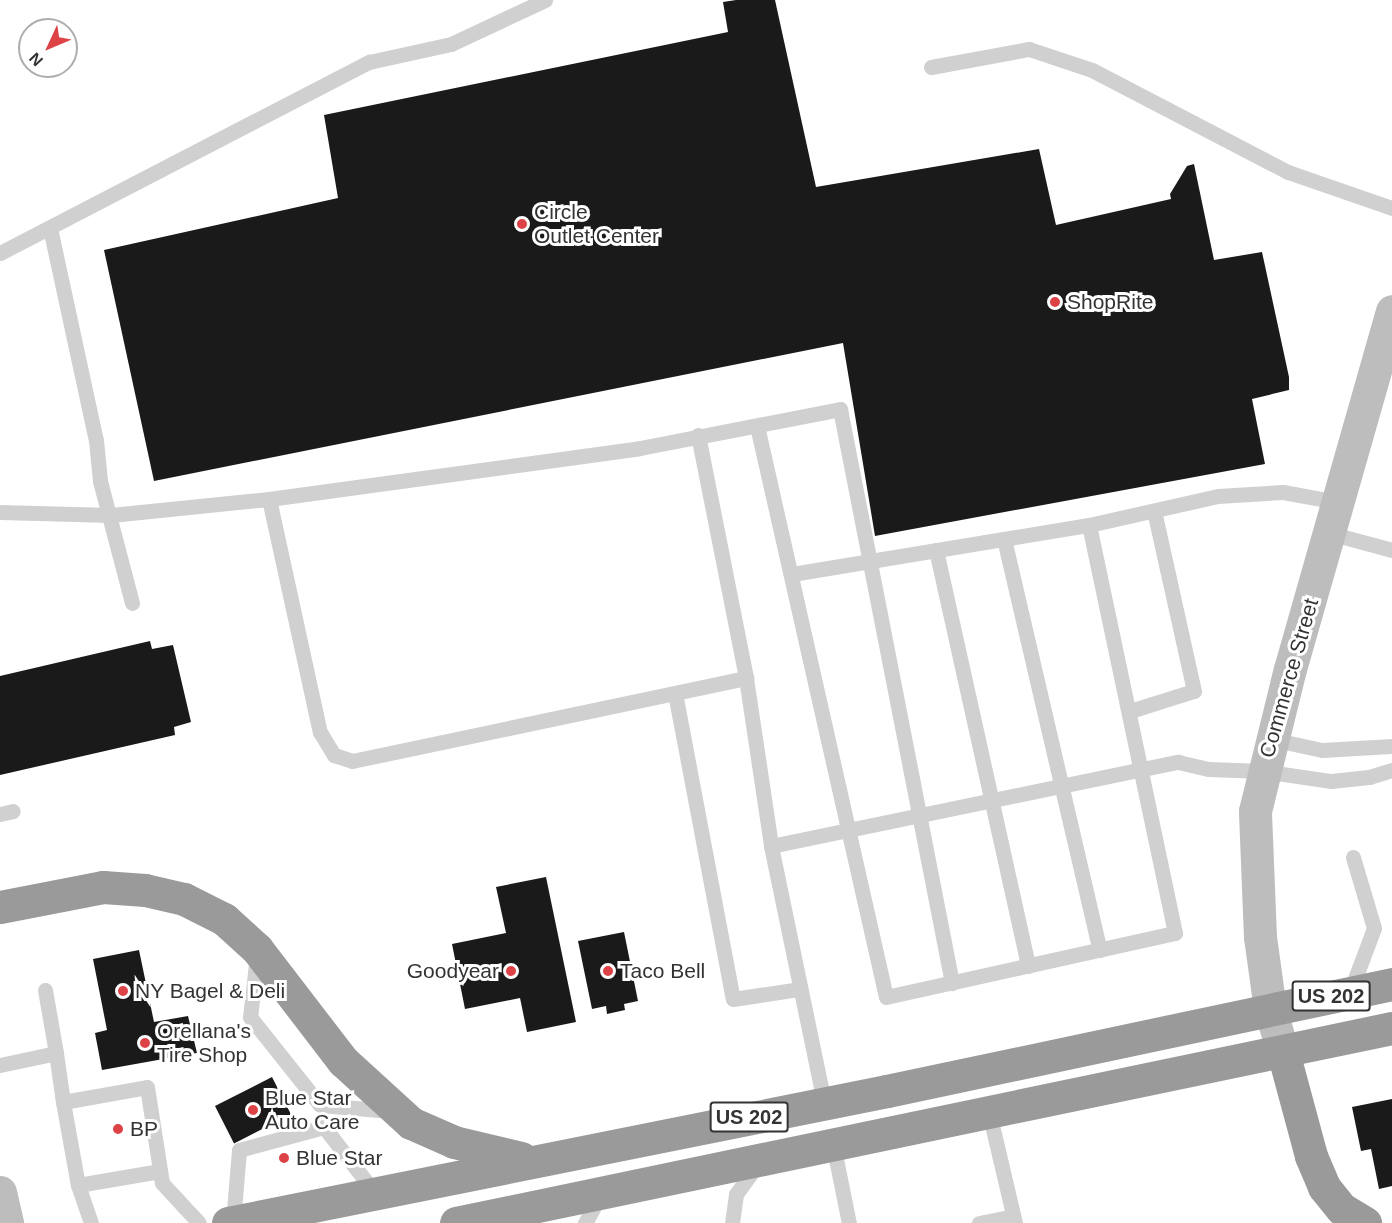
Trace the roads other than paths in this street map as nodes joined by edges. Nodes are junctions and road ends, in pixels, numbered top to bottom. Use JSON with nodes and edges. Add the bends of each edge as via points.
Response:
{"nodes":[{"id":1,"x":545,"y":0,"type":"edge"},
{"id":2,"x":931,"y":67,"type":"dead end"},
{"id":3,"x":1392,"y":208,"type":"edge"},
{"id":4,"x":50,"y":228,"type":"junction"},
{"id":5,"x":0,"y":253,"type":"edge"},
{"id":6,"x":1392,"y":310,"type":"edge"},
{"id":7,"x":757,"y":426,"type":"junction"},
{"id":8,"x":698,"y":435,"type":"junction"},
{"id":9,"x":269,"y":499,"type":"junction"},
{"id":10,"x":1154,"y":511,"type":"junction"},
{"id":11,"x":0,"y":512,"type":"edge"},
{"id":12,"x":111,"y":514,"type":"junction"},
{"id":13,"x":1334,"y":517,"type":"junction"},
{"id":14,"x":1089,"y":525,"type":"junction"},
{"id":15,"x":1004,"y":539,"type":"junction"},
{"id":16,"x":936,"y":550,"type":"junction"},
{"id":17,"x":1392,"y":550,"type":"edge"},
{"id":18,"x":868,"y":561,"type":"junction"},
{"id":19,"x":792,"y":574,"type":"junction"},
{"id":20,"x":132,"y":603,"type":"dead end"},
{"id":21,"x":746,"y":678,"type":"junction"},
{"id":22,"x":675,"y":693,"type":"junction"},
{"id":23,"x":1130,"y":711,"type":"junction"},
{"id":24,"x":1271,"y":739,"type":"junction"},
{"id":25,"x":1392,"y":746,"type":"edge"},
{"id":26,"x":1142,"y":768,"type":"junction"},
{"id":27,"x":1392,"y":770,"type":"edge"},
{"id":28,"x":1263,"y":771,"type":"junction"},
{"id":29,"x":1062,"y":785,"type":"junction"},
{"id":30,"x":992,"y":800,"type":"junction"},
{"id":31,"x":918,"y":815,"type":"junction"},
{"id":32,"x":849,"y":830,"type":"junction"},
{"id":33,"x":771,"y":846,"type":"junction"},
{"id":34,"x":1353,"y":857,"type":"dead end"},
{"id":35,"x":0,"y":907,"type":"edge"},
{"id":36,"x":257,"y":948,"type":"junction"},
{"id":37,"x":1100,"y":950,"type":"junction"},
{"id":38,"x":1028,"y":966,"type":"junction"},
{"id":39,"x":952,"y":982,"type":"junction"},
{"id":40,"x":1392,"y":984,"type":"edge"},
{"id":41,"x":800,"y":989,"type":"junction"},
{"id":42,"x":45,"y":990,"type":"dead end"},
{"id":43,"x":1350,"y":992,"type":"junction"},
{"id":44,"x":1270,"y":1009,"type":"junction"},
{"id":45,"x":1392,"y":1028,"type":"edge"},
{"id":46,"x":1283,"y":1052,"type":"junction"},
{"id":47,"x":56,"y":1053,"type":"junction"},
{"id":48,"x":0,"y":1065,"type":"edge"},
{"id":49,"x":63,"y":1102,"type":"junction"},
{"id":50,"x":824,"y":1102,"type":"junction"},
{"id":51,"x":320,"y":1105,"type":"junction"},
{"id":52,"x":397,"y":1112,"type":"junction"},
{"id":53,"x":989,"y":1112,"type":"junction"},
{"id":54,"x":324,"y":1127,"type":"junction"},
{"id":55,"x":833,"y":1144,"type":"junction"},
{"id":56,"x":761,"y":1160,"type":"junction"},
{"id":57,"x":531,"y":1161,"type":"junction"},
{"id":58,"x":160,"y":1171,"type":"junction"},
{"id":59,"x":78,"y":1185,"type":"junction"},
{"id":60,"x":0,"y":1192,"type":"edge"},
{"id":61,"x":602,"y":1192,"type":"junction"},
{"id":62,"x":375,"y":1193,"type":"junction"},
{"id":63,"x":1013,"y":1220,"type":"edge"},
{"id":64,"x":479,"y":1221,"type":"edge"},
{"id":65,"x":7,"y":1223,"type":"edge"},
{"id":66,"x":91,"y":1223,"type":"edge"},
{"id":67,"x":199,"y":1223,"type":"edge"},
{"id":68,"x":230,"y":1223,"type":"edge"},
{"id":69,"x":585,"y":1223,"type":"edge"},
{"id":70,"x":732,"y":1223,"type":"edge"},
{"id":71,"x":849,"y":1223,"type":"edge"},
{"id":72,"x":979,"y":1223,"type":"edge"},
{"id":73,"x":1365,"y":1223,"type":"edge"}],
"edges":[{"from":1,"to":4,"type":"lane","via":[[452,44],[369,62]]},
{"from":2,"to":3,"type":"lane","via":[[1029,49],[1092,70],[1288,172]]},
{"from":4,"to":5,"type":"lane"},
{"from":4,"to":12,"type":"lane","via":[[96,441],[100,481]]},
{"from":6,"to":13,"type":"street","name":"Commerce Street"},
{"from":7,"to":8,"type":"lane"},
{"from":7,"to":18,"type":"lane","via":[[840,409]]},
{"from":7,"to":19,"type":"lane"},
{"from":8,"to":9,"type":"lane","via":[[640,448]]},
{"from":8,"to":21,"type":"lane"},
{"from":9,"to":12,"type":"lane"},
{"from":9,"to":22,"type":"lane","via":[[320,732],[334,755],[352,761]]},
{"from":10,"to":13,"type":"lane","via":[[1257,491]]},
{"from":10,"to":14,"type":"lane"},
{"from":10,"to":23,"type":"lane","via":[[1194,691]]},
{"from":11,"to":12,"type":"lane"},
{"from":12,"to":20,"type":"lane"},
{"from":13,"to":17,"type":"lane"},
{"from":13,"to":24,"type":"street","name":"Commerce Street"},
{"from":14,"to":15,"type":"lane"},
{"from":14,"to":23,"type":"lane"},
{"from":15,"to":16,"type":"lane"},
{"from":15,"to":29,"type":"lane"},
{"from":16,"to":18,"type":"lane"},
{"from":16,"to":30,"type":"lane"},
{"from":18,"to":19,"type":"lane"},
{"from":18,"to":31,"type":"lane"},
{"from":19,"to":32,"type":"lane"},
{"from":21,"to":22,"type":"lane"},
{"from":21,"to":33,"type":"lane"},
{"from":22,"to":41,"type":"lane","via":[[733,999]]},
{"from":23,"to":26,"type":"lane"},
{"from":24,"to":25,"type":"lane","via":[[1322,750]]},
{"from":24,"to":28,"type":"street","name":"Commerce Street"},
{"from":26,"to":28,"type":"lane","via":[[1178,762],[1208,769]]},
{"from":26,"to":29,"type":"lane"},
{"from":26,"to":37,"type":"lane","via":[[1175,933]]},
{"from":27,"to":28,"type":"lane","via":[[1331,781]]},
{"from":28,"to":44,"type":"street","name":"Commerce Street","via":[[1256,811],[1255,879]]},
{"from":29,"to":30,"type":"lane"},
{"from":29,"to":37,"type":"lane"},
{"from":30,"to":31,"type":"lane"},
{"from":30,"to":38,"type":"lane"},
{"from":31,"to":32,"type":"lane"},
{"from":31,"to":39,"type":"lane"},
{"from":32,"to":33,"type":"lane"},
{"from":32,"to":39,"type":"lane","via":[[886,997]]},
{"from":33,"to":41,"type":"lane"},
{"from":34,"to":43,"type":"lane","via":[[1374,928]]},
{"from":35,"to":36,"type":"highway","via":[[103,887],[145,890],[184,899],[224,919]]},
{"from":36,"to":51,"type":"lane","via":[[250,1017]]},
{"from":36,"to":52,"type":"highway","via":[[343,1061]]},
{"from":37,"to":38,"type":"lane"},
{"from":38,"to":39,"type":"lane"},
{"from":40,"to":43,"type":"highway","number":"US 202"},
{"from":41,"to":50,"type":"lane"},
{"from":42,"to":47,"type":"lane"},
{"from":43,"to":44,"type":"highway","number":"US 202"},
{"from":44,"to":46,"type":"street","name":"Commerce Street"},
{"from":44,"to":50,"type":"highway","number":"US 202"},
{"from":45,"to":46,"type":"highway","number":"US 202"},
{"from":46,"to":53,"type":"highway","number":"US 202"},
{"from":46,"to":73,"type":"highway","via":[[1311,1156],[1324,1187],[1342,1209]]},
{"from":47,"to":48,"type":"lane"},
{"from":47,"to":49,"type":"lane"},
{"from":49,"to":58,"type":"lane","via":[[147,1087]]},
{"from":49,"to":59,"type":"lane"},
{"from":50,"to":57,"type":"highway","number":"US 202"},
{"from":51,"to":52,"type":"lane"},
{"from":51,"to":54,"type":"lane"},
{"from":52,"to":57,"type":"highway","via":[[411,1123],[454,1142]]},
{"from":53,"to":55,"type":"highway","number":"US 202"},
{"from":53,"to":63,"type":"lane"},
{"from":54,"to":62,"type":"lane"},
{"from":54,"to":68,"type":"lane","via":[[239,1150]]},
{"from":55,"to":56,"type":"highway","number":"US 202"},
{"from":55,"to":71,"type":"lane"},
{"from":56,"to":61,"type":"highway","number":"US 202"},
{"from":56,"to":70,"type":"lane","via":[[736,1194]]},
{"from":57,"to":62,"type":"highway","number":"US 202"},
{"from":58,"to":59,"type":"lane"},
{"from":58,"to":67,"type":"lane","via":[[162,1183]]},
{"from":59,"to":66,"type":"lane"},
{"from":60,"to":65,"type":"street"},
{"from":61,"to":64,"type":"highway","number":"US 202"},
{"from":61,"to":69,"type":"lane"},
{"from":62,"to":68,"type":"highway","number":"US 202"},
{"from":63,"to":72,"type":"lane"}]}
